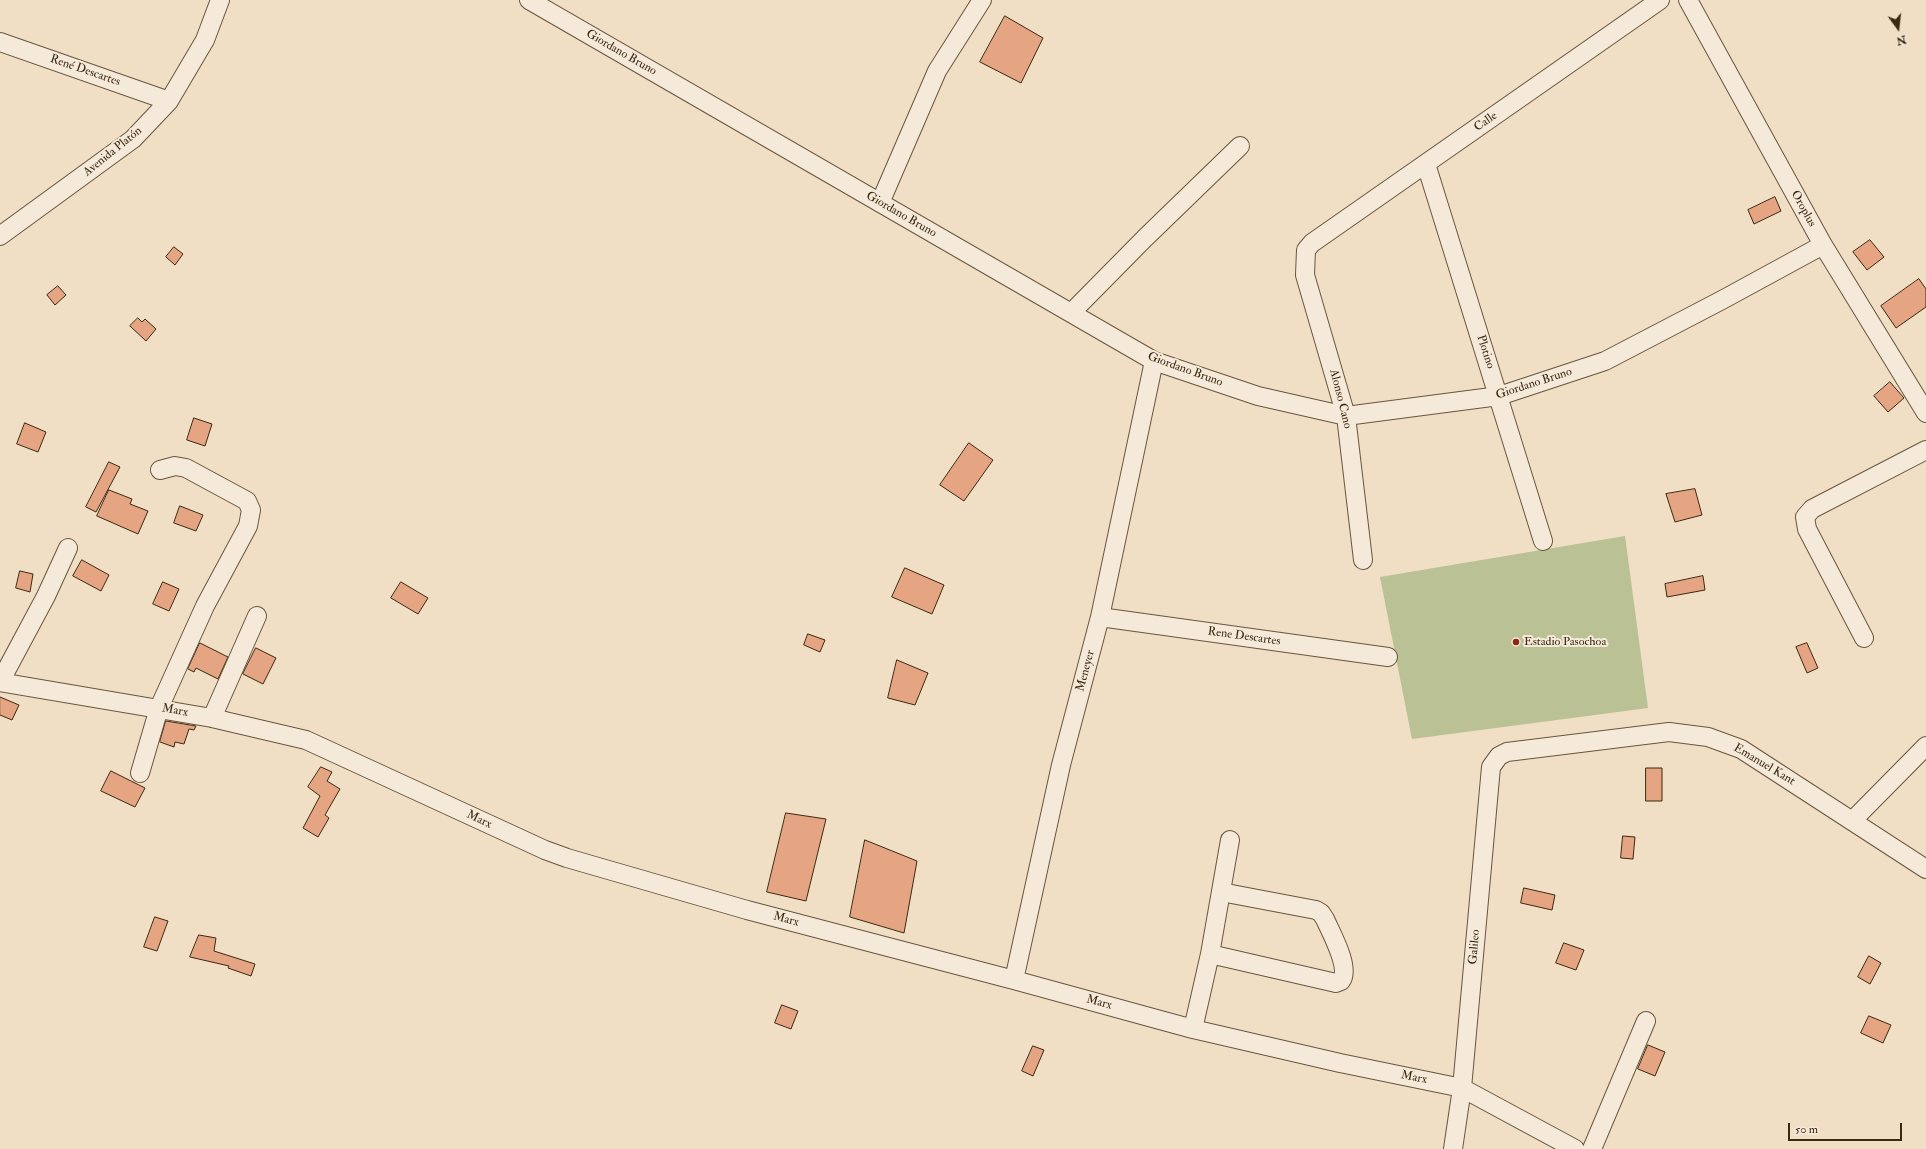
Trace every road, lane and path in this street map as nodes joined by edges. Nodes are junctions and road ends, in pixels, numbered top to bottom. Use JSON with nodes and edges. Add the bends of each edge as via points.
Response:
{"nodes":[{"id":1,"x":220,"y":0,"type":"edge"},
{"id":2,"x":529,"y":0,"type":"edge"},
{"id":3,"x":982,"y":0,"type":"edge"},
{"id":4,"x":1688,"y":0,"type":"edge"},
{"id":5,"x":1654,"y":1,"type":"edge"},
{"id":6,"x":0,"y":42,"type":"edge"},
{"id":7,"x":169,"y":101,"type":"junction"},
{"id":8,"x":1240,"y":146,"type":"dead end"},
{"id":9,"x":1426,"y":164,"type":"junction"},
{"id":10,"x":880,"y":203,"type":"junction"},
{"id":11,"x":0,"y":236,"type":"edge"},
{"id":12,"x":1312,"y":243,"type":"joint"},
{"id":13,"x":1823,"y":245,"type":"junction"},
{"id":14,"x":1070,"y":313,"type":"junction"},
{"id":15,"x":1154,"y":361,"type":"junction"},
{"id":16,"x":1499,"y":396,"type":"junction"},
{"id":17,"x":1926,"y":413,"type":"edge"},
{"id":18,"x":1346,"y":416,"type":"junction"},
{"id":19,"x":1926,"y":450,"type":"edge"},
{"id":20,"x":160,"y":470,"type":"dead end"},
{"id":21,"x":1543,"y":541,"type":"dead end"},
{"id":22,"x":68,"y":548,"type":"dead end"},
{"id":23,"x":1363,"y":560,"type":"dead end"},
{"id":24,"x":257,"y":616,"type":"dead end"},
{"id":25,"x":1100,"y":617,"type":"junction"},
{"id":26,"x":1864,"y":638,"type":"dead end"},
{"id":27,"x":1388,"y":657,"type":"dead end"},
{"id":28,"x":0,"y":682,"type":"edge"},
{"id":29,"x":159,"y":708,"type":"junction"},
{"id":30,"x":212,"y":718,"type":"junction"},
{"id":31,"x":1926,"y":746,"type":"edge"},
{"id":32,"x":1507,"y":752,"type":"joint"},
{"id":33,"x":140,"y":773,"type":"dead end"},
{"id":34,"x":1852,"y":821,"type":"junction"},
{"id":35,"x":1230,"y":840,"type":"dead end"},
{"id":36,"x":1926,"y":869,"type":"edge"},
{"id":37,"x":1221,"y":892,"type":"junction"},
{"id":38,"x":1210,"y":954,"type":"junction"},
{"id":39,"x":1014,"y":980,"type":"junction"},
{"id":40,"x":1646,"y":1022,"type":"dead end"},
{"id":41,"x":1193,"y":1029,"type":"junction"},
{"id":42,"x":1462,"y":1088,"type":"junction"},
{"id":43,"x":1452,"y":1149,"type":"edge"},
{"id":44,"x":1575,"y":1149,"type":"edge"},
{"id":45,"x":1592,"y":1149,"type":"edge"}],
"edges":[{"from":1,"to":7,"type":"street","name":"Avenida Platón","via":[[205,40]]},
{"from":2,"to":10,"type":"street","name":"Giordano Bruno"},
{"from":3,"to":10,"type":"street","via":[[937,71]]},
{"from":4,"to":13,"type":"street","name":"Oroplus"},
{"from":5,"to":9,"type":"street","name":"Calle"},
{"from":6,"to":7,"type":"street","name":"René Descartes"},
{"from":7,"to":11,"type":"street","name":"Avenida Platón","via":[[133,139]]},
{"from":8,"to":14,"type":"street"},
{"from":9,"to":12,"type":"street","name":"Calle"},
{"from":9,"to":16,"type":"street","name":"Plotino"},
{"from":10,"to":14,"type":"street","name":"Giordano Bruno"},
{"from":12,"to":18,"type":"street","name":"Alonso Cano","via":[[1306,250],[1305,275]]},
{"from":13,"to":16,"type":"street","name":"Giordano Bruno","via":[[1605,361]]},
{"from":13,"to":17,"type":"street","name":"Oroplus"},
{"from":14,"to":15,"type":"street","name":"Giordano Bruno"},
{"from":15,"to":18,"type":"street","name":"Giordano Bruno","via":[[1258,396]]},
{"from":15,"to":25,"type":"street","name":"Meneyer"},
{"from":16,"to":18,"type":"street","name":"Giordano Bruno"},
{"from":16,"to":21,"type":"street","name":"Plotino"},
{"from":18,"to":23,"type":"street","name":"Alonso Cano"},
{"from":19,"to":26,"type":"street","via":[[1812,509],[1805,517],[1807,529]]},
{"from":20,"to":29,"type":"street","via":[[175,466],[186,468],[247,502],[252,510],[248,526],[205,606]]},
{"from":22,"to":28,"type":"street","via":[[46,596]]},
{"from":24,"to":30,"type":"street"},
{"from":25,"to":27,"type":"street","name":"Rene Descartes"},
{"from":25,"to":39,"type":"street","name":"Meneyer","via":[[1061,765]]},
{"from":28,"to":29,"type":"street","name":"Marx"},
{"from":29,"to":30,"type":"street","name":"Marx"},
{"from":29,"to":33,"type":"street"},
{"from":30,"to":39,"type":"street","name":"Marx","via":[[306,740],[567,858],[747,910]]},
{"from":31,"to":34,"type":"street"},
{"from":32,"to":34,"type":"street","name":"Emanuel Kant","via":[[1669,732],[1708,737],[1741,749]]},
{"from":32,"to":42,"type":"street","name":"Galileo","via":[[1499,756],[1492,767]]},
{"from":34,"to":36,"type":"street","name":"Emanuel Kant"},
{"from":35,"to":37,"type":"street"},
{"from":37,"to":38,"type":"street"},
{"from":37,"to":38,"type":"street","via":[[1321,913],[1344,972],[1341,981],[1336,983]]},
{"from":38,"to":41,"type":"street"},
{"from":39,"to":41,"type":"street","name":"Marx"},
{"from":40,"to":45,"type":"street"},
{"from":41,"to":42,"type":"street","name":"Marx"},
{"from":42,"to":43,"type":"street","name":"Galileo"},
{"from":42,"to":44,"type":"street","name":"Marx"}]}
